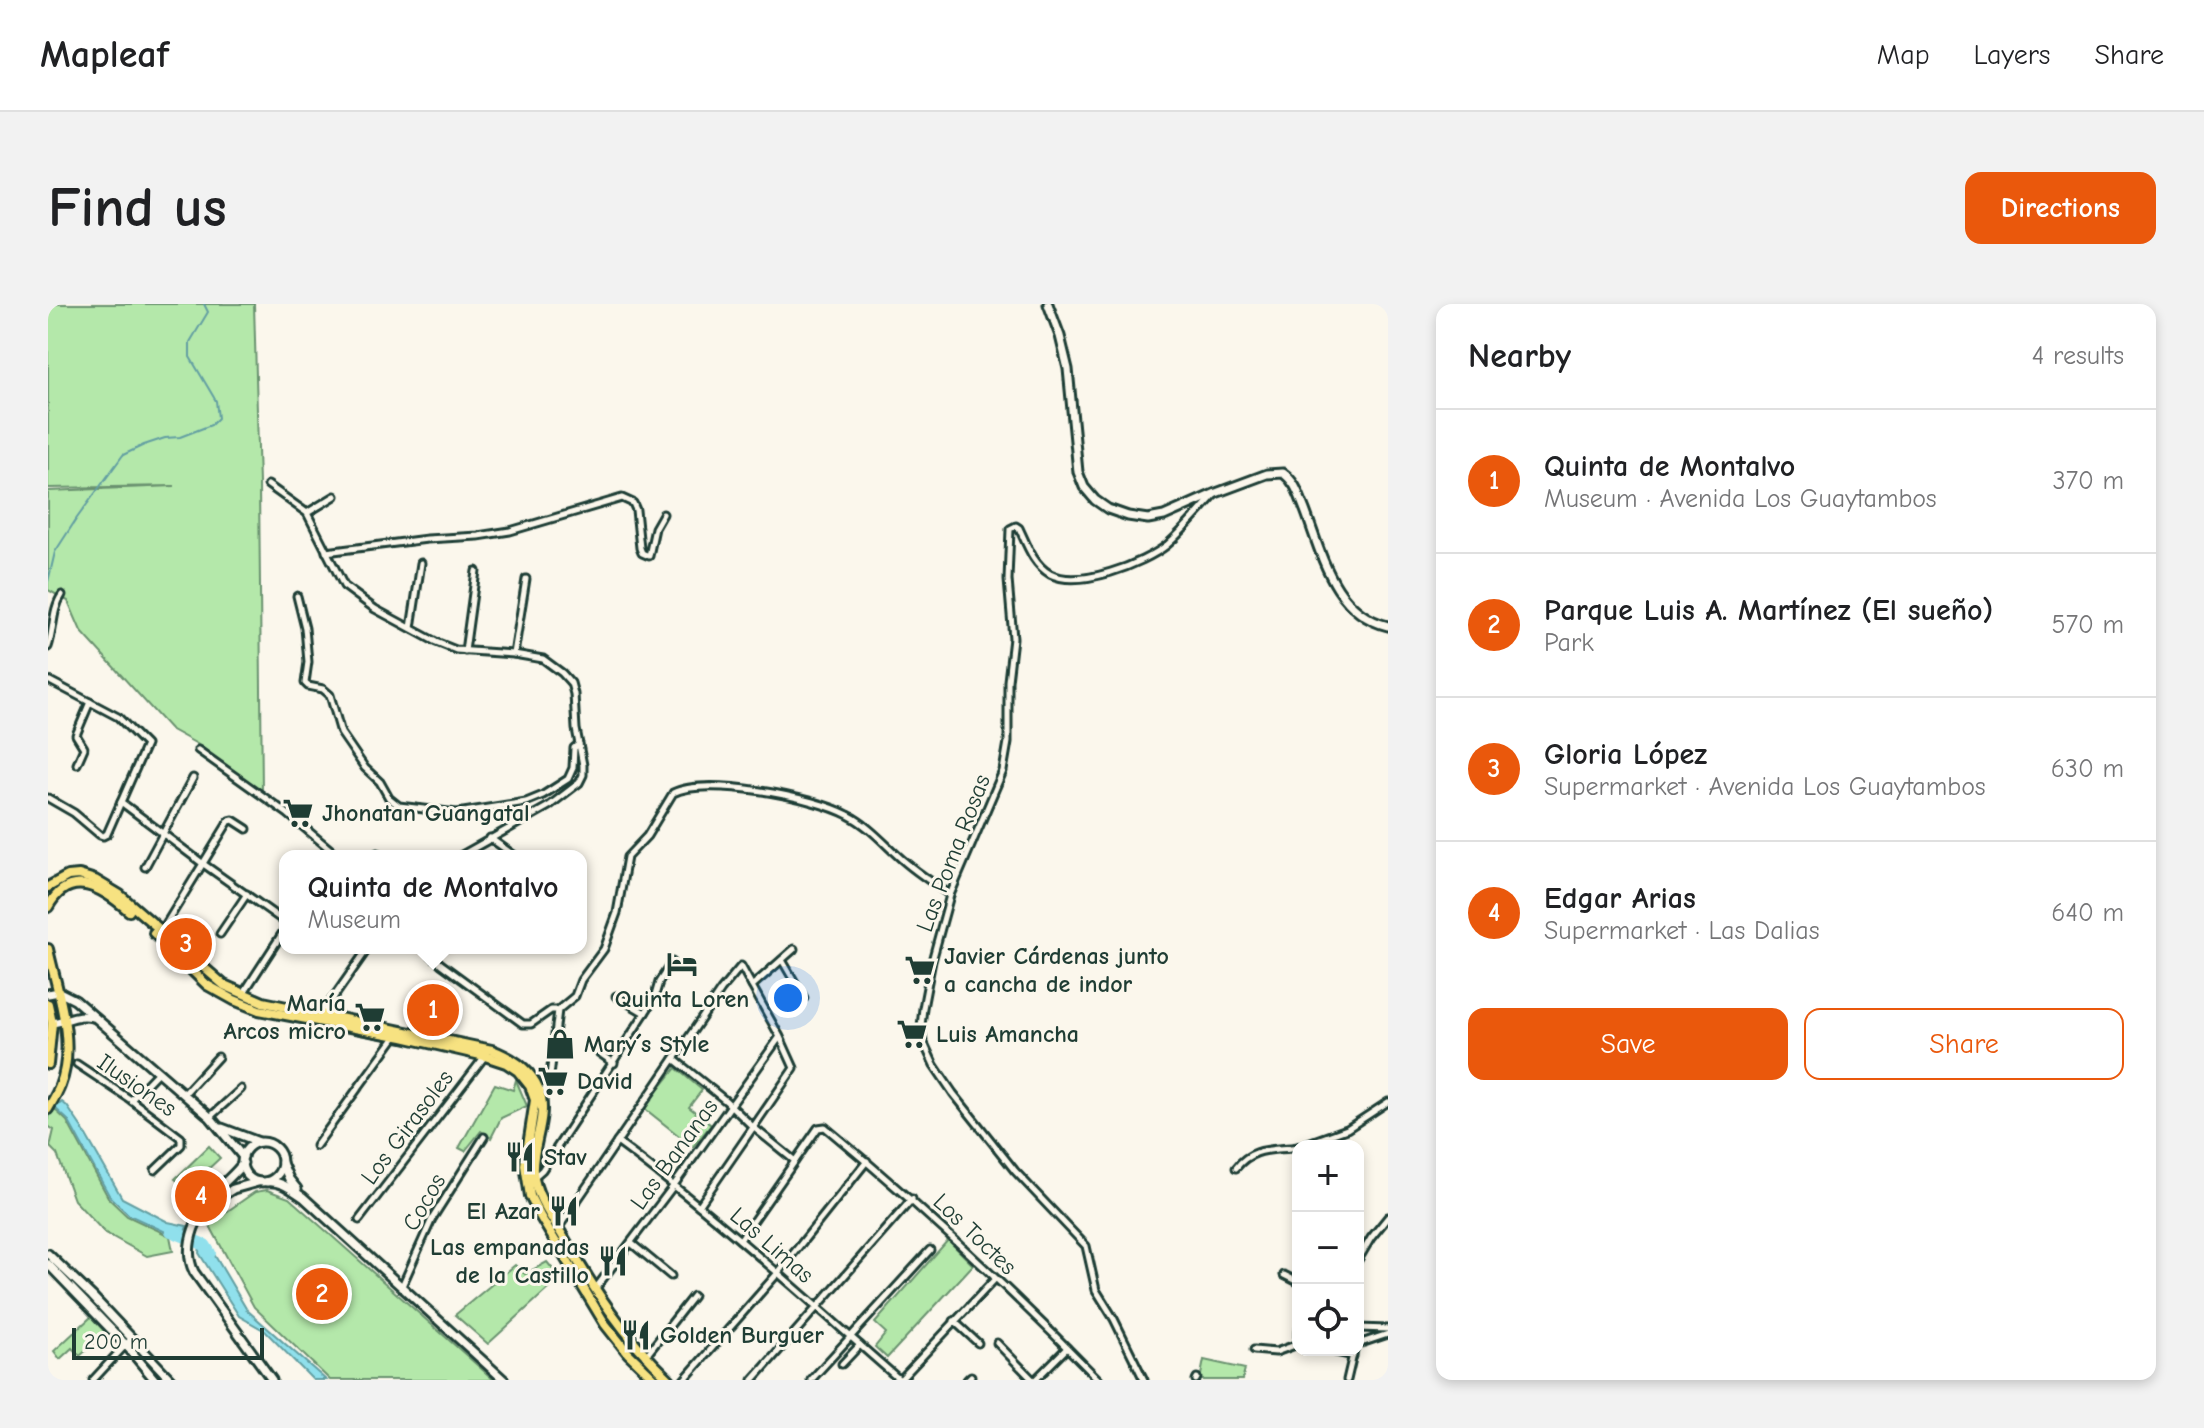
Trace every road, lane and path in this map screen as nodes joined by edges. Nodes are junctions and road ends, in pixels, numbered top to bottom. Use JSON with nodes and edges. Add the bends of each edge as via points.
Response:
{"nodes":[{"id":1,"x":1048,"y":304,"type":"edge"},
{"id":2,"x":268,"y":485,"type":"dead end"},
{"id":3,"x":1216,"y":493,"type":"junction"},
{"id":4,"x":335,"y":496,"type":"dead end"},
{"id":5,"x":307,"y":513,"type":"junction"},
{"id":6,"x":663,"y":514,"type":"dead end"},
{"id":7,"x":326,"y":552,"type":"junction"},
{"id":8,"x":421,"y":563,"type":"dead end"},
{"id":9,"x":476,"y":571,"type":"dead end"},
{"id":10,"x":526,"y":579,"type":"dead end"},
{"id":11,"x":62,"y":595,"type":"dead end"},
{"id":12,"x":297,"y":596,"type":"dead end"},
{"id":13,"x":48,"y":625,"type":"edge"},
{"id":14,"x":1388,"y":626,"type":"edge"},
{"id":15,"x":411,"y":628,"type":"junction"},
{"id":16,"x":53,"y":630,"type":"junction"},
{"id":17,"x":48,"y":647,"type":"edge"},
{"id":18,"x":465,"y":651,"type":"junction"},
{"id":19,"x":514,"y":654,"type":"junction"},
{"id":20,"x":48,"y":680,"type":"edge"},
{"id":21,"x":90,"y":702,"type":"junction"},
{"id":22,"x":579,"y":744,"type":"junction"},
{"id":23,"x":198,"y":750,"type":"dead end"},
{"id":24,"x":77,"y":764,"type":"dead end"},
{"id":25,"x":193,"y":778,"type":"dead end"},
{"id":26,"x":48,"y":798,"type":"edge"},
{"id":27,"x":121,"y":802,"type":"junction"},
{"id":28,"x":247,"y":829,"type":"dead end"},
{"id":29,"x":164,"y":833,"type":"junction"},
{"id":30,"x":490,"y":838,"type":"junction"},
{"id":31,"x":331,"y":850,"type":"edge"},
{"id":32,"x":470,"y":850,"type":"edge"},
{"id":33,"x":507,"y":850,"type":"edge"},
{"id":34,"x":202,"y":863,"type":"junction"},
{"id":35,"x":145,"y":867,"type":"dead end"},
{"id":36,"x":48,"y":887,"type":"edge"},
{"id":37,"x":247,"y":894,"type":"junction"},
{"id":38,"x":950,"y":895,"type":"junction"},
{"id":39,"x":48,"y":907,"type":"edge"},
{"id":40,"x":279,"y":918,"type":"edge"},
{"id":41,"x":159,"y":934,"type":"junction"},
{"id":42,"x":220,"y":934,"type":"dead end"},
{"id":43,"x":279,"y":938,"type":"edge"},
{"id":44,"x":48,"y":949,"type":"edge"},
{"id":45,"x":794,"y":949,"type":"dead end"},
{"id":46,"x":364,"y":954,"type":"edge"},
{"id":47,"x":430,"y":954,"type":"edge"},
{"id":48,"x":782,"y":960,"type":"junction"},
{"id":49,"x":672,"y":962,"type":"dead end"},
{"id":50,"x":752,"y":986,"type":"junction"},
{"id":51,"x":59,"y":992,"type":"junction"},
{"id":52,"x":48,"y":994,"type":"edge"},
{"id":53,"x":243,"y":994,"type":"junction"},
{"id":54,"x":616,"y":996,"type":"dead end"},
{"id":55,"x":804,"y":998,"type":"dead end"},
{"id":56,"x":48,"y":1004,"type":"edge"},
{"id":57,"x":558,"y":1010,"type":"junction"},
{"id":58,"x":645,"y":1013,"type":"junction"},
{"id":59,"x":322,"y":1014,"type":"junction"},
{"id":60,"x":92,"y":1017,"type":"junction"},
{"id":61,"x":66,"y":1021,"type":"junction"},
{"id":62,"x":52,"y":1023,"type":"junction"},
{"id":63,"x":401,"y":1035,"type":"junction"},
{"id":64,"x":780,"y":1037,"type":"junction"},
{"id":65,"x":591,"y":1047,"type":"dead end"},
{"id":66,"x":485,"y":1056,"type":"junction"},
{"id":67,"x":218,"y":1057,"type":"dead end"},
{"id":68,"x":674,"y":1059,"type":"junction"},
{"id":69,"x":614,"y":1063,"type":"junction"},
{"id":70,"x":48,"y":1064,"type":"edge"},
{"id":71,"x":77,"y":1064,"type":"dead end"},
{"id":72,"x":520,"y":1069,"type":"junction"},
{"id":73,"x":157,"y":1073,"type":"junction"},
{"id":74,"x":241,"y":1089,"type":"dead end"},
{"id":75,"x":537,"y":1093,"type":"junction"},
{"id":76,"x":183,"y":1095,"type":"junction"},
{"id":77,"x":131,"y":1100,"type":"junction"},
{"id":78,"x":1388,"y":1102,"type":"edge"},
{"id":79,"x":731,"y":1105,"type":"junction"},
{"id":80,"x":48,"y":1109,"type":"edge"},
{"id":81,"x":210,"y":1117,"type":"junction"},
{"id":82,"x":220,"y":1127,"type":"junction"},
{"id":83,"x":753,"y":1127,"type":"junction"},
{"id":84,"x":484,"y":1137,"type":"dead end"},
{"id":85,"x":1316,"y":1140,"type":"edge"},
{"id":86,"x":617,"y":1142,"type":"junction"},
{"id":87,"x":262,"y":1143,"type":"junction"},
{"id":88,"x":316,"y":1146,"type":"dead end"},
{"id":89,"x":1292,"y":1147,"type":"edge"},
{"id":90,"x":243,"y":1160,"type":"junction"},
{"id":91,"x":795,"y":1161,"type":"junction"},
{"id":92,"x":867,"y":1161,"type":"junction"},
{"id":93,"x":282,"y":1163,"type":"junction"},
{"id":94,"x":1236,"y":1168,"type":"dead end"},
{"id":95,"x":155,"y":1170,"type":"dead end"},
{"id":96,"x":530,"y":1178,"type":"junction"},
{"id":97,"x":263,"y":1182,"type":"junction"},
{"id":98,"x":674,"y":1185,"type":"junction"},
{"id":99,"x":303,"y":1197,"type":"junction"},
{"id":100,"x":912,"y":1199,"type":"junction"},
{"id":101,"x":206,"y":1206,"type":"junction"},
{"id":102,"x":699,"y":1206,"type":"junction"},
{"id":103,"x":1388,"y":1217,"type":"edge"},
{"id":104,"x":359,"y":1220,"type":"dead end"},
{"id":105,"x":558,"y":1228,"type":"junction"},
{"id":106,"x":740,"y":1240,"type":"junction"},
{"id":107,"x":631,"y":1243,"type":"junction"},
{"id":108,"x":930,"y":1250,"type":"dead end"},
{"id":109,"x":1364,"y":1250,"type":"edge"},
{"id":110,"x":48,"y":1254,"type":"edge"},
{"id":111,"x":48,"y":1264,"type":"edge"},
{"id":112,"x":777,"y":1274,"type":"junction"},
{"id":113,"x":1284,"y":1275,"type":"dead end"},
{"id":114,"x":671,"y":1276,"type":"dead end"},
{"id":115,"x":995,"y":1279,"type":"junction"},
{"id":116,"x":1292,"y":1279,"type":"edge"},
{"id":117,"x":402,"y":1286,"type":"junction"},
{"id":118,"x":594,"y":1290,"type":"junction"},
{"id":119,"x":92,"y":1296,"type":"junction"},
{"id":120,"x":693,"y":1296,"type":"dead end"},
{"id":121,"x":85,"y":1303,"type":"junction"},
{"id":122,"x":816,"y":1307,"type":"junction"},
{"id":123,"x":954,"y":1321,"type":"junction"},
{"id":124,"x":1364,"y":1329,"type":"edge"},
{"id":125,"x":1388,"y":1332,"type":"edge"},
{"id":126,"x":851,"y":1338,"type":"junction"},
{"id":127,"x":129,"y":1342,"type":"junction"},
{"id":128,"x":1364,"y":1342,"type":"edge"},
{"id":129,"x":978,"y":1343,"type":"dead end"},
{"id":130,"x":997,"y":1343,"type":"dead end"},
{"id":131,"x":860,"y":1345,"type":"junction"},
{"id":132,"x":1292,"y":1345,"type":"edge"},
{"id":133,"x":1067,"y":1348,"type":"junction"},
{"id":134,"x":1254,"y":1350,"type":"dead end"},
{"id":135,"x":1352,"y":1356,"type":"edge"},
{"id":136,"x":645,"y":1357,"type":"junction"},
{"id":137,"x":842,"y":1364,"type":"dead end"},
{"id":138,"x":652,"y":1379,"type":"edge"},
{"id":139,"x":93,"y":1380,"type":"edge"},
{"id":140,"x":155,"y":1380,"type":"edge"},
{"id":141,"x":171,"y":1380,"type":"edge"},
{"id":142,"x":272,"y":1380,"type":"edge"},
{"id":143,"x":504,"y":1380,"type":"edge"},
{"id":144,"x":670,"y":1380,"type":"edge"},
{"id":145,"x":684,"y":1380,"type":"edge"},
{"id":146,"x":753,"y":1380,"type":"edge"},
{"id":147,"x":811,"y":1380,"type":"edge"},
{"id":148,"x":900,"y":1380,"type":"edge"},
{"id":149,"x":1034,"y":1380,"type":"edge"},
{"id":150,"x":1099,"y":1380,"type":"edge"},
{"id":151,"x":1144,"y":1380,"type":"edge"},
{"id":152,"x":1347,"y":1380,"type":"edge"}],
"edges":[{"from":1,"to":3,"type":"main road","via":[[1068,369],[1078,472],[1095,500],[1108,509],[1148,519]]},
{"from":2,"to":5,"type":"street"},
{"from":3,"to":14,"type":"main road","via":[[1283,473],[1296,486],[1336,588],[1361,615]]},
{"from":3,"to":38,"type":"street","name":"Las Poma Rosas","via":[[1151,556],[1081,579],[1050,573],[1031,555],[1019,528],[1010,529],[1013,638],[1008,742],[1003,771]]},
{"from":4,"to":5,"type":"street"},
{"from":5,"to":7,"type":"street"},
{"from":6,"to":7,"type":"street","via":[[649,556],[640,548],[633,503],[622,498],[510,531]]},
{"from":7,"to":15,"type":"street","via":[[352,593]]},
{"from":8,"to":15,"type":"street"},
{"from":9,"to":18,"type":"street"},
{"from":10,"to":19,"type":"street"},
{"from":11,"to":16,"type":"street"},
{"from":12,"to":22,"type":"street","via":[[305,628],[305,683],[330,695],[341,733],[399,806],[457,813],[535,799],[568,779]]},
{"from":13,"to":16,"type":"street"},
{"from":15,"to":18,"type":"street","via":[[447,648]]},
{"from":16,"to":17,"type":"street"},
{"from":18,"to":19,"type":"street"},
{"from":19,"to":22,"type":"street","via":[[543,659],[571,683]]},
{"from":20,"to":21,"type":"street"},
{"from":21,"to":24,"type":"street","via":[[76,735],[84,748]]},
{"from":21,"to":27,"type":"street","via":[[118,717],[145,743]]},
{"from":22,"to":30,"type":"street","via":[[579,783]]},
{"from":23,"to":31,"type":"street"},
{"from":25,"to":29,"type":"street"},
{"from":26,"to":27,"type":"street","via":[[103,836]]},
{"from":27,"to":29,"type":"street"},
{"from":28,"to":34,"type":"street","via":[[229,821]]},
{"from":29,"to":34,"type":"street"},
{"from":29,"to":35,"type":"street"},
{"from":30,"to":32,"type":"street"},
{"from":30,"to":33,"type":"street"},
{"from":34,"to":37,"type":"street"},
{"from":34,"to":41,"type":"street"},
{"from":36,"to":41,"type":"main road","via":[[68,876],[95,880],[120,895]]},
{"from":37,"to":40,"type":"street"},
{"from":37,"to":42,"type":"street"},
{"from":38,"to":57,"type":"street","via":[[864,825],[833,808],[752,791],[680,789],[627,857],[610,936],[575,996]]},
{"from":38,"to":151,"type":"street","name":"Las Poma Rosas","via":[[923,1008],[923,1041],[934,1065],[1006,1160],[1081,1238],[1096,1290]]},
{"from":39,"to":41,"type":"main road","via":[[62,888],[88,885]]},
{"from":41,"to":53,"type":"main road"},
{"from":41,"to":63,"type":"main road","via":[[207,985],[234,1000],[259,1010]]},
{"from":43,"to":53,"type":"street"},
{"from":44,"to":51,"type":"main road"},
{"from":45,"to":48,"type":"street"},
{"from":46,"to":59,"type":"street"},
{"from":47,"to":57,"type":"street","via":[[523,1024]]},
{"from":48,"to":50,"type":"street"},
{"from":48,"to":55,"type":"street"},
{"from":49,"to":58,"type":"street"},
{"from":50,"to":64,"type":"street"},
{"from":50,"to":68,"type":"street","via":[[741,966]]},
{"from":51,"to":52,"type":"main road"},
{"from":51,"to":60,"type":"main road"},
{"from":51,"to":61,"type":"main road"},
{"from":53,"to":59,"type":"main road"},
{"from":54,"to":58,"type":"street"},
{"from":56,"to":62,"type":"main road"},
{"from":57,"to":75,"type":"street","via":[[549,1084]]},
{"from":58,"to":69,"type":"street"},
{"from":59,"to":63,"type":"main road"},
{"from":60,"to":61,"type":"main road"},
{"from":60,"to":73,"type":"main road"},
{"from":61,"to":62,"type":"main road"},
{"from":61,"to":80,"type":"main road","via":[[61,1083]]},
{"from":62,"to":70,"type":"main road"},
{"from":63,"to":66,"type":"main road"},
{"from":63,"to":72,"type":"main road","via":[[492,1050]]},
{"from":63,"to":88,"type":"street"},
{"from":64,"to":79,"type":"street","name":"Las Bananas"},
{"from":64,"to":83,"type":"street","via":[[794,1068]]},
{"from":65,"to":69,"type":"street"},
{"from":66,"to":72,"type":"main road"},
{"from":66,"to":104,"type":"street","name":"Los Girasoles"},
{"from":67,"to":76,"type":"street"},
{"from":68,"to":79,"type":"street"},
{"from":68,"to":86,"type":"street"},
{"from":69,"to":96,"type":"street","via":[[542,1170]]},
{"from":71,"to":77,"type":"street","name":"Ilusiones"},
{"from":72,"to":75,"type":"main road"},
{"from":73,"to":76,"type":"main road"},
{"from":73,"to":77,"type":"street"},
{"from":74,"to":81,"type":"street"},
{"from":75,"to":96,"type":"main road","via":[[541,1109]]},
{"from":76,"to":81,"type":"main road"},
{"from":77,"to":95,"type":"street","name":"Ilusiones","via":[[181,1138],[181,1145]]},
{"from":78,"to":85,"type":"street","via":[[1347,1129]]},
{"from":79,"to":83,"type":"street"},
{"from":79,"to":98,"type":"street","name":"Las Bananas"},
{"from":81,"to":82,"type":"main road"},
{"from":82,"to":87,"type":"main road"},
{"from":82,"to":90,"type":"main road"},
{"from":83,"to":91,"type":"street"},
{"from":83,"to":102,"type":"street"},
{"from":84,"to":117,"type":"street","name":"Cocos","via":[[432,1219]]},
{"from":86,"to":98,"type":"street","name":"Las Limas"},
{"from":86,"to":105,"type":"street"},
{"from":87,"to":90,"type":"main road","via":[[250,1147]]},
{"from":87,"to":93,"type":"main road","via":[[274,1146]]},
{"from":89,"to":94,"type":"street","via":[[1248,1156]]},
{"from":90,"to":97,"type":"main road","via":[[247,1175]]},
{"from":90,"to":101,"type":"main road"},
{"from":91,"to":92,"type":"street","name":"Los Toctes","via":[[818,1128],[825,1127]]},
{"from":91,"to":106,"type":"street"},
{"from":92,"to":100,"type":"street","name":"Los Toctes"},
{"from":92,"to":112,"type":"street"},
{"from":93,"to":97,"type":"main road","via":[[278,1175]]},
{"from":93,"to":99,"type":"main road"},
{"from":96,"to":105,"type":"main road"},
{"from":96,"to":138,"type":"main road","via":[[530,1196],[590,1302]]},
{"from":97,"to":99,"type":"main road","via":[[273,1181]]},
{"from":97,"to":101,"type":"main road","via":[[233,1189]]},
{"from":98,"to":102,"type":"street","name":"Las Limas"},
{"from":98,"to":107,"type":"street","name":"Las Bananas"},
{"from":99,"to":117,"type":"main road"},
{"from":100,"to":115,"type":"street","name":"Los Toctes"},
{"from":100,"to":122,"type":"street"},
{"from":101,"to":142,"type":"main road","via":[[190,1244],[194,1272]]},
{"from":102,"to":106,"type":"street","name":"Las Limas"},
{"from":103,"to":109,"type":"street"},
{"from":105,"to":118,"type":"main road"},
{"from":106,"to":112,"type":"street","name":"Las Limas"},
{"from":107,"to":114,"type":"street"},
{"from":107,"to":118,"type":"street","name":"Las Bananas"},
{"from":108,"to":126,"type":"street"},
{"from":110,"to":119,"type":"main road"},
{"from":111,"to":121,"type":"main road"},
{"from":112,"to":122,"type":"street","name":"Las Limas"},
{"from":112,"to":145,"type":"street"},
{"from":113,"to":116,"type":"street"},
{"from":115,"to":123,"type":"street"},
{"from":115,"to":133,"type":"street","name":"Los Toctes"},
{"from":117,"to":143,"type":"main road"},
{"from":118,"to":136,"type":"main road"},
{"from":119,"to":121,"type":"main road"},
{"from":119,"to":127,"type":"main road"},
{"from":120,"to":136,"type":"street"},
{"from":121,"to":127,"type":"main road"},
{"from":122,"to":126,"type":"street","name":"Las Limas"},
{"from":122,"to":146,"type":"street"},
{"from":123,"to":129,"type":"street"},
{"from":123,"to":148,"type":"street"},
{"from":124,"to":125,"type":"street"},
{"from":125,"to":128,"type":"street"},
{"from":126,"to":131,"type":"street","name":"Las Limas"},
{"from":126,"to":147,"type":"street"},
{"from":127,"to":139,"type":"street"},
{"from":127,"to":140,"type":"main road"},
{"from":127,"to":141,"type":"main road"},
{"from":130,"to":149,"type":"street"},
{"from":131,"to":137,"type":"street"},
{"from":131,"to":148,"type":"street","name":"Las Limas"},
{"from":132,"to":134,"type":"street","via":[[1276,1352]]},
{"from":133,"to":149,"type":"street"},
{"from":133,"to":150,"type":"street","name":"Los Toctes"},
{"from":135,"to":152,"type":"street"},
{"from":136,"to":144,"type":"main road"}]}
